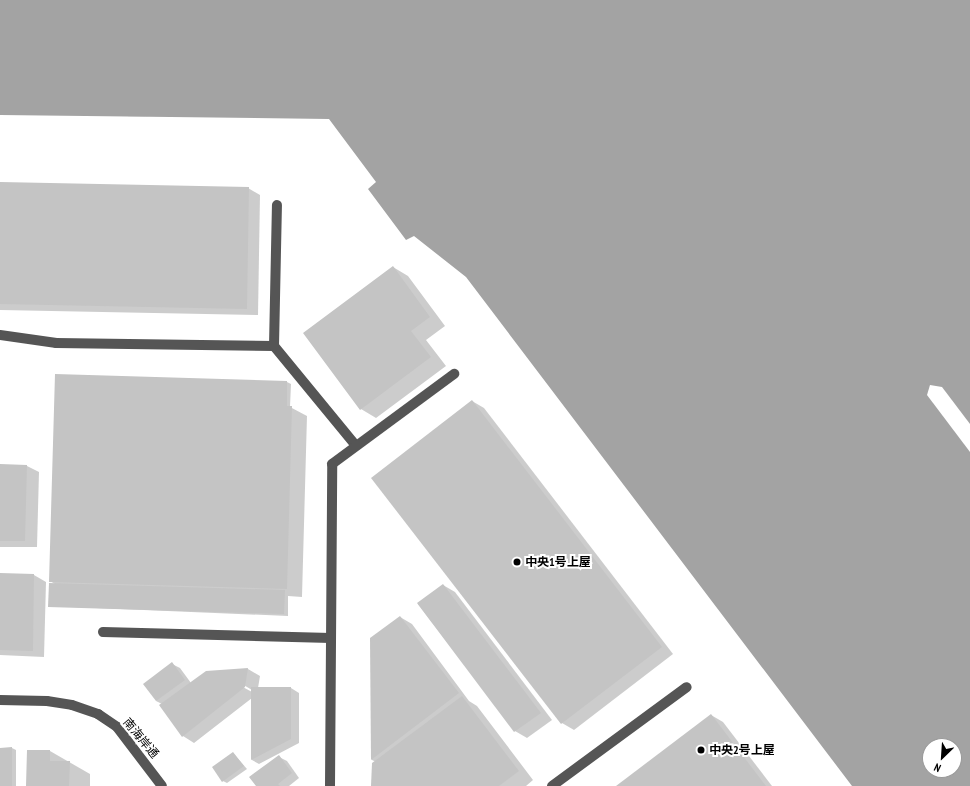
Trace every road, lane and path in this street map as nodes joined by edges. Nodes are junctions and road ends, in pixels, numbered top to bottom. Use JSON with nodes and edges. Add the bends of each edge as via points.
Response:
{"nodes":[{"id":1,"x":278,"y":204,"type":"dead end"},
{"id":2,"x":0,"y":335,"type":"edge"},
{"id":3,"x":274,"y":346,"type":"junction"},
{"id":4,"x":454,"y":374,"type":"dead end"},
{"id":5,"x":356,"y":446,"type":"junction"},
{"id":6,"x":102,"y":632,"type":"dead end"},
{"id":7,"x":331,"y":638,"type":"junction"},
{"id":8,"x":687,"y":687,"type":"dead end"},
{"id":9,"x":0,"y":700,"type":"edge"},
{"id":10,"x":162,"y":786,"type":"edge"},
{"id":11,"x":330,"y":786,"type":"edge"},
{"id":12,"x":552,"y":786,"type":"edge"}],
"edges":[{"from":1,"to":3,"type":"street"},
{"from":2,"to":3,"type":"street","via":[[56,343]]},
{"from":3,"to":5,"type":"street"},
{"from":4,"to":5,"type":"street"},
{"from":5,"to":7,"type":"street","via":[[332,464]]},
{"from":6,"to":7,"type":"street"},
{"from":7,"to":11,"type":"street"},
{"from":8,"to":12,"type":"street"},
{"from":9,"to":10,"type":"street","name":"南海岸通","via":[[60,703],[98,714],[117,727]]}]}
